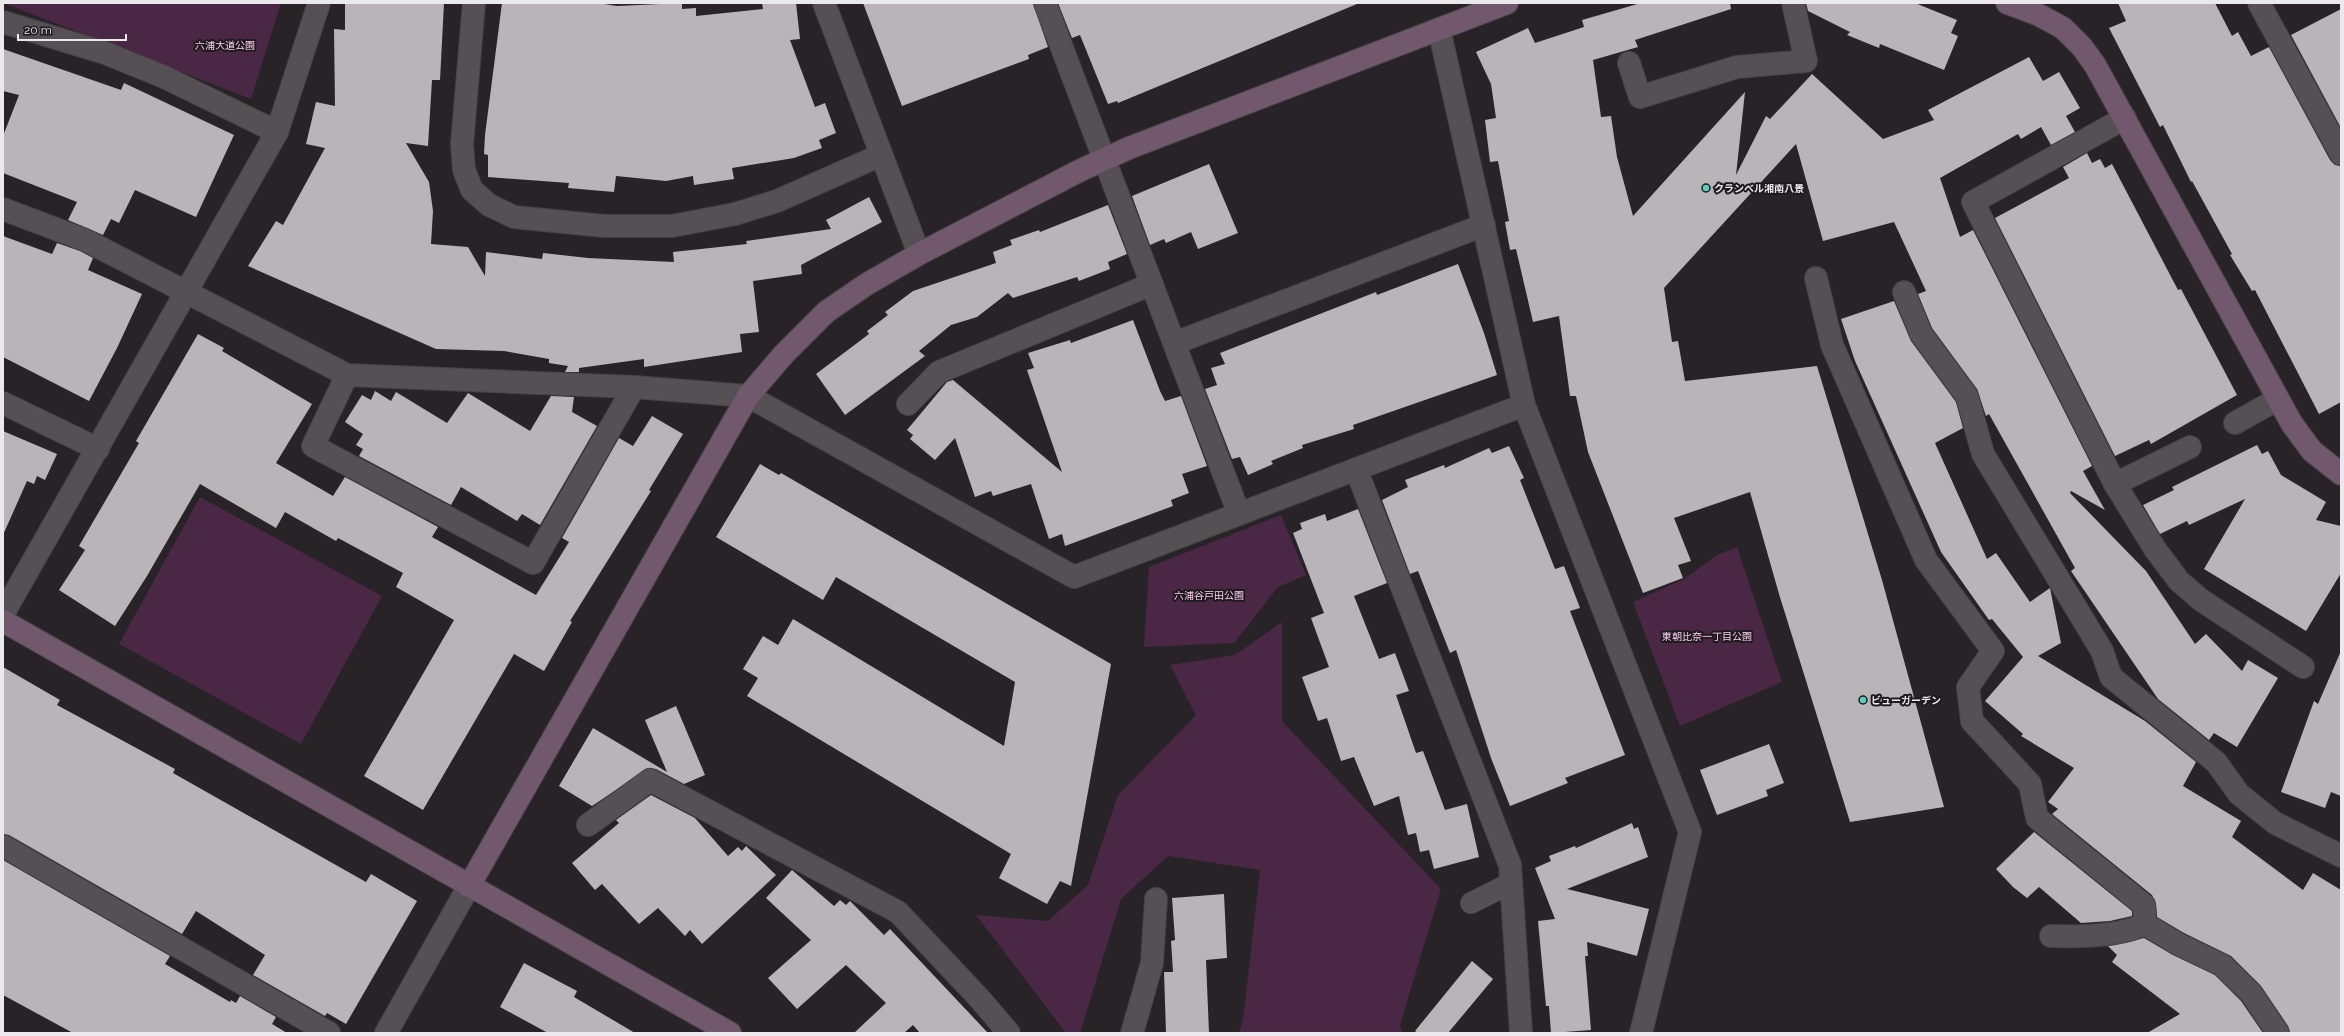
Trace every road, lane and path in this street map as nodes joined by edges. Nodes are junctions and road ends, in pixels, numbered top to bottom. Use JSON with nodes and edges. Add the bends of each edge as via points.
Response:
{"nodes":[{"id":1,"x":319,"y":3,"type":"edge"},
{"id":2,"x":474,"y":3,"type":"edge"},
{"id":3,"x":824,"y":3,"type":"edge"},
{"id":4,"x":1045,"y":3,"type":"edge"},
{"id":5,"x":1506,"y":3,"type":"edge"},
{"id":6,"x":1793,"y":3,"type":"edge"},
{"id":7,"x":2007,"y":3,"type":"edge"},
{"id":8,"x":2259,"y":3,"type":"edge"},
{"id":9,"x":3,"y":22,"type":"edge"},
{"id":10,"x":1439,"y":29,"type":"junction"},
{"id":11,"x":1629,"y":63,"type":"dead end"},
{"id":12,"x":2125,"y":118,"type":"junction"},
{"id":13,"x":277,"y":132,"type":"junction"},
{"id":14,"x":882,"y":154,"type":"junction"},
{"id":15,"x":2341,"y":154,"type":"edge"},
{"id":16,"x":1105,"y":157,"type":"junction"},
{"id":17,"x":3,"y":208,"type":"edge"},
{"id":18,"x":1484,"y":225,"type":"junction"},
{"id":19,"x":919,"y":254,"type":"junction"},
{"id":20,"x":1816,"y":278,"type":"dead end"},
{"id":21,"x":1152,"y":284,"type":"junction"},
{"id":22,"x":188,"y":291,"type":"junction"},
{"id":23,"x":1904,"y":292,"type":"dead end"},
{"id":24,"x":1175,"y":343,"type":"junction"},
{"id":25,"x":347,"y":375,"type":"junction"},
{"id":26,"x":634,"y":387,"type":"junction"},
{"id":27,"x":748,"y":396,"type":"junction"},
{"id":28,"x":2278,"y":399,"type":"junction"},
{"id":29,"x":3,"y":403,"type":"edge"},
{"id":30,"x":908,"y":404,"type":"dead end"},
{"id":31,"x":1524,"y":405,"type":"junction"},
{"id":32,"x":2235,"y":423,"type":"dead end"},
{"id":33,"x":2190,"y":447,"type":"dead end"},
{"id":34,"x":98,"y":449,"type":"junction"},
{"id":35,"x":1356,"y":469,"type":"junction"},
{"id":36,"x":2341,"y":474,"type":"edge"},
{"id":37,"x":2115,"y":484,"type":"junction"},
{"id":38,"x":1239,"y":514,"type":"junction"},
{"id":39,"x":3,"y":614,"type":"edge"},
{"id":40,"x":3,"y":621,"type":"edge"},
{"id":41,"x":2303,"y":667,"type":"dead end"},
{"id":42,"x":588,"y":825,"type":"dead end"},
{"id":43,"x":3,"y":846,"type":"edge"},
{"id":44,"x":2341,"y":856,"type":"edge"},
{"id":45,"x":1511,"y":883,"type":"junction"},
{"id":46,"x":470,"y":886,"type":"junction"},
{"id":47,"x":1156,"y":899,"type":"dead end"},
{"id":48,"x":1471,"y":903,"type":"dead end"},
{"id":49,"x":2145,"y":924,"type":"junction"},
{"id":50,"x":2052,"y":936,"type":"dead end"},
{"id":51,"x":329,"y":1033,"type":"edge"},
{"id":52,"x":386,"y":1033,"type":"edge"},
{"id":53,"x":730,"y":1033,"type":"edge"},
{"id":54,"x":1009,"y":1033,"type":"edge"},
{"id":55,"x":1132,"y":1033,"type":"edge"},
{"id":56,"x":1521,"y":1033,"type":"edge"},
{"id":57,"x":1641,"y":1033,"type":"edge"},
{"id":58,"x":2278,"y":1033,"type":"edge"}],
"edges":[{"from":1,"to":13,"type":"street"},
{"from":2,"to":14,"type":"street","via":[[462,144],[464,170],[472,190],[489,205],[514,217],[604,226],[672,226],[735,214],[777,201]]},
{"from":3,"to":14,"type":"street"},
{"from":4,"to":16,"type":"street"},
{"from":5,"to":10,"type":"street"},
{"from":6,"to":11,"type":"street","via":[[1806,61],[1737,67],[1640,97]]},
{"from":7,"to":12,"type":"street","via":[[2039,15],[2062,28],[2082,47]]},
{"from":8,"to":15,"type":"street"},
{"from":9,"to":13,"type":"street","via":[[112,56],[164,77]]},
{"from":10,"to":16,"type":"street"},
{"from":10,"to":18,"type":"street"},
{"from":12,"to":28,"type":"street"},
{"from":12,"to":37,"type":"street","via":[[1973,202]]},
{"from":13,"to":22,"type":"street"},
{"from":14,"to":19,"type":"street"},
{"from":16,"to":19,"type":"street"},
{"from":16,"to":21,"type":"street"},
{"from":17,"to":22,"type":"street","via":[[85,240]]},
{"from":18,"to":24,"type":"street"},
{"from":18,"to":31,"type":"street"},
{"from":19,"to":27,"type":"street","via":[[867,284],[826,312],[784,354]]},
{"from":20,"to":49,"type":"street","via":[[1832,345],[1926,560],[1993,651],[1968,687],[1972,721],[2030,784],[2038,818],[2144,905]]},
{"from":21,"to":24,"type":"street"},
{"from":21,"to":30,"type":"street","via":[[939,372]]},
{"from":22,"to":25,"type":"street"},
{"from":22,"to":34,"type":"street"},
{"from":23,"to":44,"type":"street","via":[[1921,334],[1967,396],[1983,454],[2102,651],[2111,677],[2216,762],[2239,794],[2275,823]]},
{"from":24,"to":38,"type":"street"},
{"from":25,"to":26,"type":"street"},
{"from":25,"to":26,"type":"street","via":[[313,446],[533,563]]},
{"from":26,"to":27,"type":"street"},
{"from":27,"to":38,"type":"street","via":[[1074,577]]},
{"from":27,"to":46,"type":"street"},
{"from":28,"to":32,"type":"street"},
{"from":28,"to":36,"type":"street","via":[[2312,451]]},
{"from":29,"to":34,"type":"street"},
{"from":31,"to":35,"type":"street"},
{"from":31,"to":57,"type":"street","via":[[1690,832]]},
{"from":33,"to":37,"type":"street"},
{"from":34,"to":39,"type":"street"},
{"from":35,"to":38,"type":"street"},
{"from":35,"to":45,"type":"street","via":[[1510,865]]},
{"from":37,"to":41,"type":"street","via":[[2155,549],[2179,582],[2223,617]]},
{"from":40,"to":46,"type":"street"},
{"from":42,"to":54,"type":"street","via":[[650,780],[898,912]]},
{"from":43,"to":51,"type":"street"},
{"from":45,"to":48,"type":"lane"},
{"from":45,"to":56,"type":"street"},
{"from":46,"to":52,"type":"street"},
{"from":46,"to":53,"type":"street"},
{"from":47,"to":55,"type":"street","via":[[1152,963]]},
{"from":49,"to":50,"type":"street","via":[[2133,930],[2071,937]]},
{"from":49,"to":58,"type":"street","via":[[2178,944],[2222,965],[2250,993]]}]}
